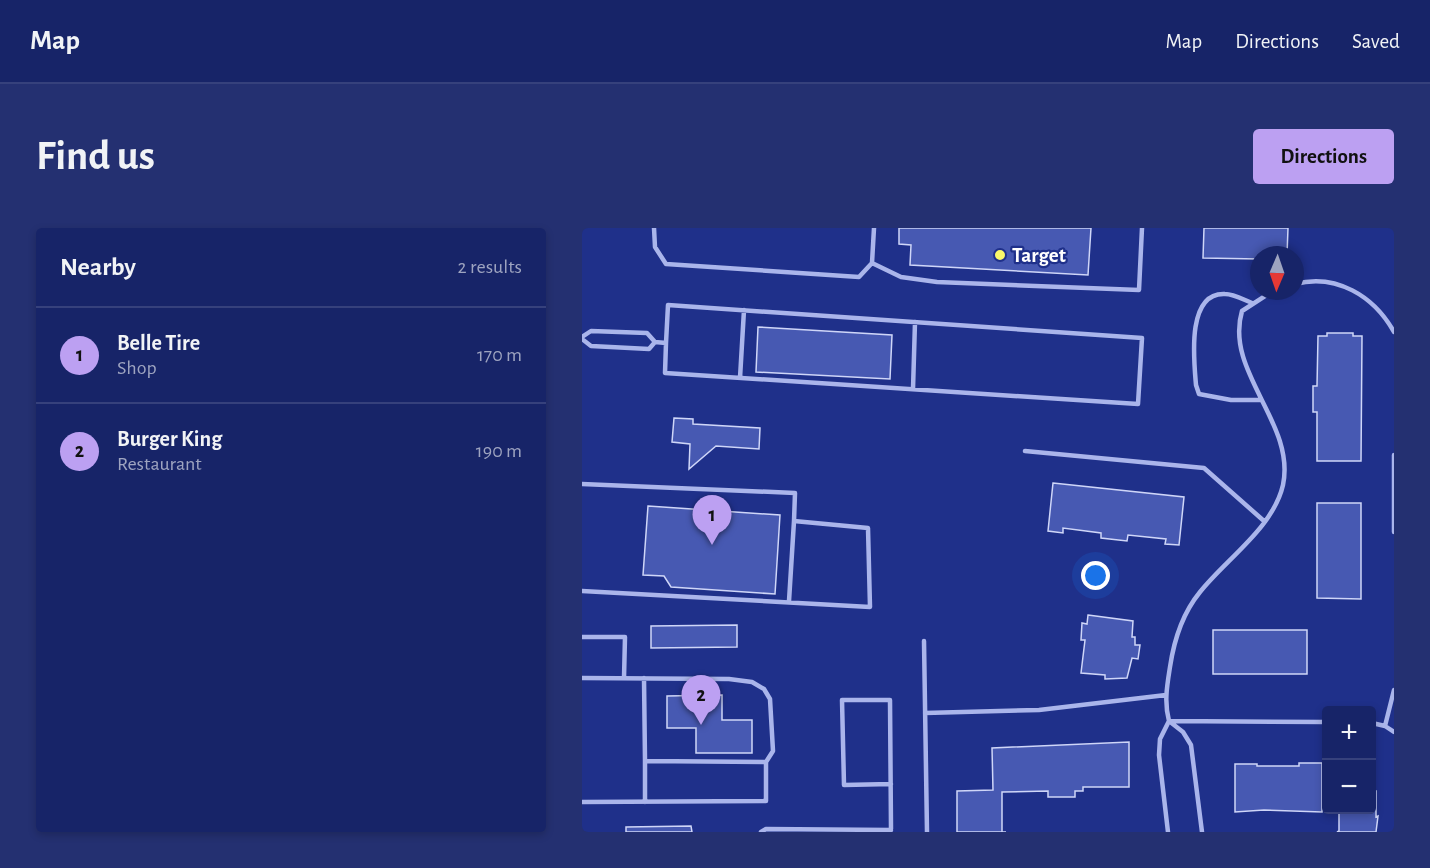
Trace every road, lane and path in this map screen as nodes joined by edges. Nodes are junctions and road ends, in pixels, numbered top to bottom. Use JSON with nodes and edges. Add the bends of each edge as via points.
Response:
{"nodes":[{"id":1,"x":654,"y":228,"type":"edge"},
{"id":2,"x":874,"y":228,"type":"edge"},
{"id":3,"x":1142,"y":228,"type":"edge"},
{"id":4,"x":872,"y":263,"type":"junction"},
{"id":5,"x":1304,"y":282,"type":"edge"},
{"id":6,"x":1257,"y":300,"type":"edge"},
{"id":7,"x":1252,"y":303,"type":"junction"},
{"id":8,"x":744,"y":310,"type":"junction"},
{"id":9,"x":915,"y":322,"type":"junction"},
{"id":10,"x":1394,"y":332,"type":"edge"},
{"id":11,"x":582,"y":338,"type":"edge"},
{"id":12,"x":655,"y":342,"type":"junction"},
{"id":13,"x":666,"y":343,"type":"junction"},
{"id":14,"x":740,"y":378,"type":"junction"},
{"id":15,"x":913,"y":389,"type":"junction"},
{"id":16,"x":1262,"y":400,"type":"junction"},
{"id":17,"x":1025,"y":451,"type":"dead end"},
{"id":18,"x":1394,"y":455,"type":"edge"},
{"id":19,"x":582,"y":484,"type":"edge"},
{"id":20,"x":794,"y":521,"type":"junction"},
{"id":21,"x":1264,"y":521,"type":"junction"},
{"id":22,"x":1394,"y":532,"type":"edge"},
{"id":23,"x":582,"y":591,"type":"edge"},
{"id":24,"x":789,"y":601,"type":"junction"},
{"id":25,"x":582,"y":638,"type":"edge"},
{"id":26,"x":924,"y":641,"type":"dead end"},
{"id":27,"x":582,"y":678,"type":"edge"},
{"id":28,"x":624,"y":678,"type":"junction"},
{"id":29,"x":644,"y":678,"type":"junction"},
{"id":30,"x":1394,"y":690,"type":"edge"},
{"id":31,"x":1166,"y":695,"type":"junction"},
{"id":32,"x":925,"y":713,"type":"junction"},
{"id":33,"x":1169,"y":721,"type":"junction"},
{"id":34,"x":1322,"y":722,"type":"edge"},
{"id":35,"x":1376,"y":724,"type":"edge"},
{"id":36,"x":1385,"y":726,"type":"junction"},
{"id":37,"x":1394,"y":732,"type":"edge"},
{"id":38,"x":645,"y":761,"type":"junction"},
{"id":39,"x":766,"y":762,"type":"junction"},
{"id":40,"x":891,"y":784,"type":"junction"},
{"id":41,"x":582,"y":802,"type":"edge"},
{"id":42,"x":645,"y":802,"type":"junction"},
{"id":43,"x":891,"y":830,"type":"edge"},
{"id":44,"x":761,"y":832,"type":"edge"},
{"id":45,"x":927,"y":832,"type":"edge"},
{"id":46,"x":1168,"y":832,"type":"edge"},
{"id":47,"x":1202,"y":832,"type":"edge"}],
"edges":[{"from":1,"to":4,"type":"lane","via":[[655,247],[666,264],[859,277]]},
{"from":2,"to":4,"type":"lane"},
{"from":3,"to":4,"type":"lane","via":[[1138,290],[937,282],[901,277]]},
{"from":5,"to":10,"type":"lane","via":[[1317,280],[1356,291],[1387,319]]},
{"from":6,"to":7,"type":"lane"},
{"from":7,"to":16,"type":"lane","via":[[1242,311],[1239,338],[1242,357]]},
{"from":7,"to":16,"type":"lane","via":[[1226,293],[1211,297],[1201,307],[1196,323],[1196,385],[1199,394]]},
{"from":8,"to":9,"type":"lane"},
{"from":8,"to":13,"type":"lane","via":[[668,305]]},
{"from":8,"to":14,"type":"lane"},
{"from":9,"to":15,"type":"lane"},
{"from":9,"to":15,"type":"lane","via":[[1142,338],[1138,404]]},
{"from":11,"to":12,"type":"lane","via":[[591,346],[648,349]]},
{"from":11,"to":12,"type":"lane","via":[[591,330],[647,333]]},
{"from":12,"to":13,"type":"lane"},
{"from":13,"to":14,"type":"lane","via":[[664,374]]},
{"from":14,"to":15,"type":"lane"},
{"from":16,"to":21,"type":"lane","via":[[1283,466],[1283,484]]},
{"from":17,"to":21,"type":"lane","via":[[1204,468]]},
{"from":18,"to":22,"type":"lane"},
{"from":19,"to":20,"type":"lane","via":[[795,493]]},
{"from":20,"to":24,"type":"lane"},
{"from":20,"to":24,"type":"lane","via":[[868,528],[870,607]]},
{"from":21,"to":31,"type":"lane","via":[[1187,611],[1172,653]]},
{"from":23,"to":24,"type":"lane"},
{"from":25,"to":28,"type":"lane","via":[[625,636]]},
{"from":26,"to":32,"type":"lane"},
{"from":27,"to":28,"type":"lane"},
{"from":28,"to":29,"type":"lane"},
{"from":29,"to":38,"type":"lane"},
{"from":29,"to":39,"type":"lane","via":[[729,679],[752,682],[764,689],[770,699],[773,751]]},
{"from":30,"to":36,"type":"lane"},
{"from":31,"to":32,"type":"lane","via":[[1039,710]]},
{"from":31,"to":33,"type":"lane"},
{"from":32,"to":45,"type":"lane"},
{"from":33,"to":34,"type":"lane"},
{"from":33,"to":46,"type":"lane","via":[[1160,739],[1159,755]]},
{"from":33,"to":47,"type":"lane","via":[[1191,745]]},
{"from":35,"to":36,"type":"lane"},
{"from":36,"to":37,"type":"lane"},
{"from":38,"to":39,"type":"lane"},
{"from":38,"to":42,"type":"lane"},
{"from":39,"to":42,"type":"lane","via":[[766,801]]},
{"from":40,"to":40,"type":"lane","via":[[890,700],[842,700],[844,785]]},
{"from":40,"to":43,"type":"lane"},
{"from":41,"to":42,"type":"lane"},
{"from":43,"to":44,"type":"lane"}]}
